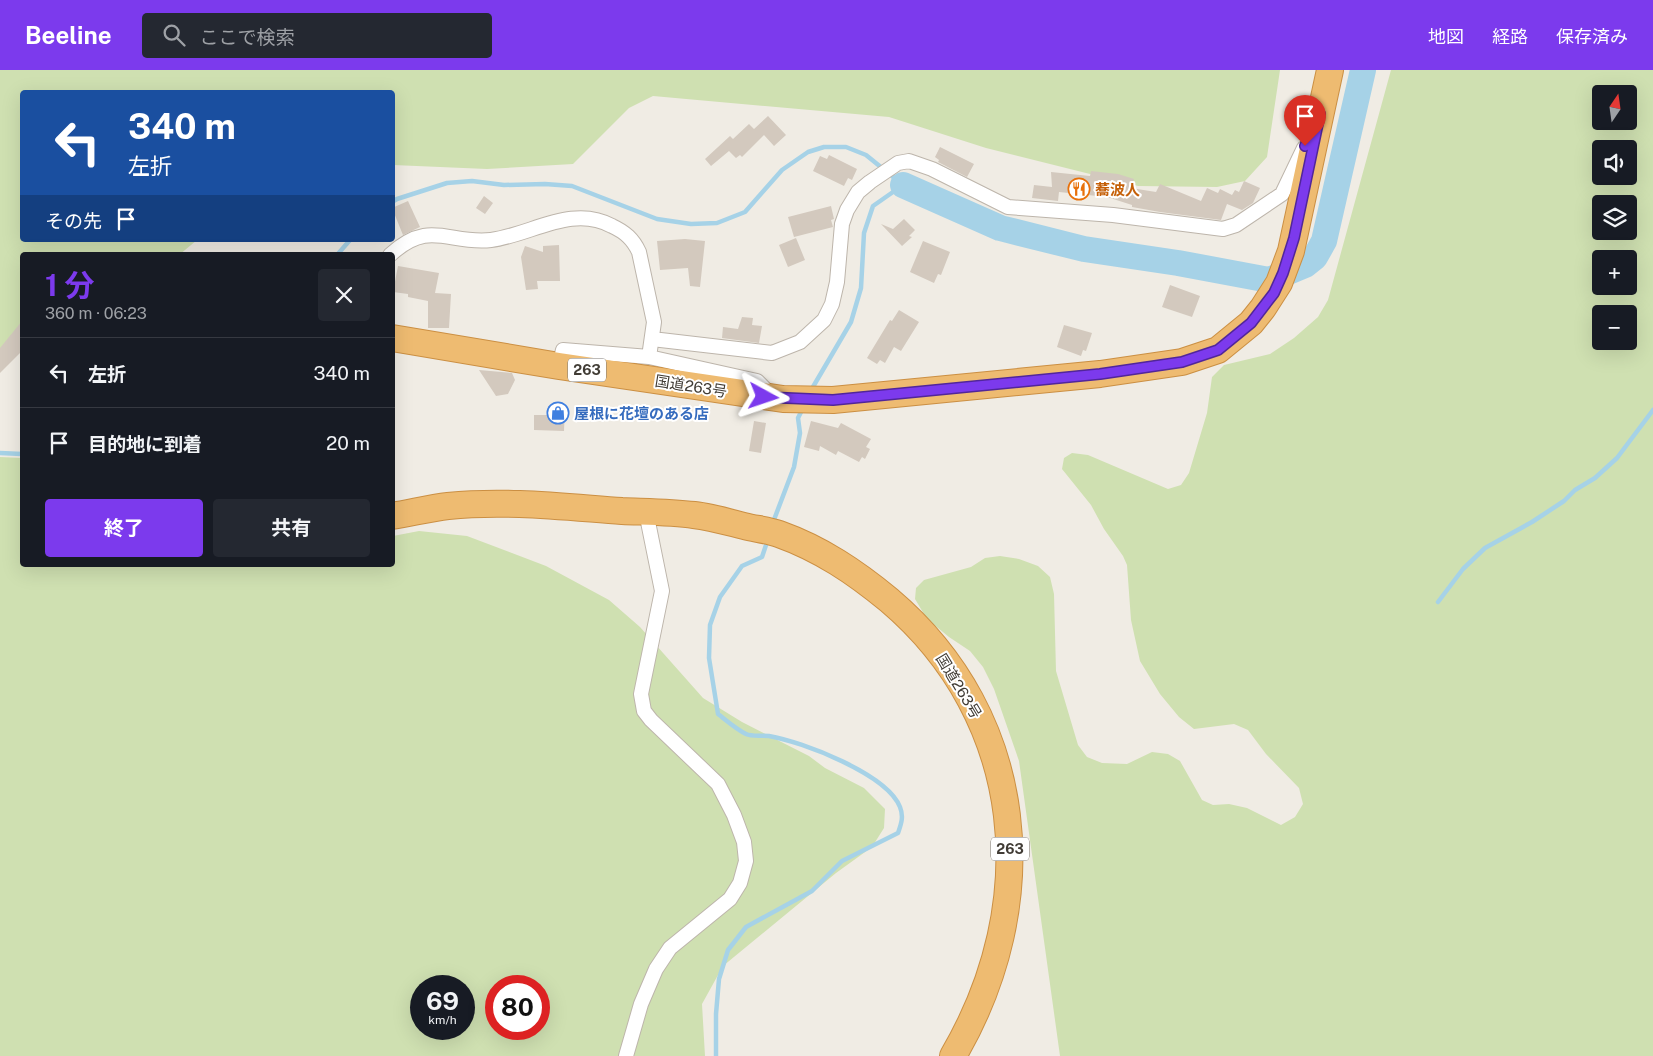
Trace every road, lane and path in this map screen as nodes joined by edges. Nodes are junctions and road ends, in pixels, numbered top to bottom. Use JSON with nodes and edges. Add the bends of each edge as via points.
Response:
{"nodes":[{"id":1,"x":1330,"y":70,"type":"edge"},
{"id":2,"x":1320,"y":114,"type":"junction"},
{"id":3,"x":394,"y":252,"type":"edge"},
{"id":4,"x":395,"y":339,"type":"edge"},
{"id":5,"x":652,"y":339,"type":"junction"},
{"id":6,"x":649,"y":357,"type":"junction"},
{"id":7,"x":559,"y":366,"type":"junction"},
{"id":8,"x":774,"y":398,"type":"junction"},
{"id":9,"x":646,"y":512,"type":"junction"},
{"id":10,"x":395,"y":515,"type":"edge"},
{"id":11,"x":626,"y":1056,"type":"edge"},
{"id":12,"x":953,"y":1056,"type":"edge"}],
"edges":[{"from":1,"to":2,"type":"highway","name":"国道263号","number":"263"},
{"from":2,"to":5,"type":"street","via":[[1282,194],[1236,225],[1223,228],[1008,207],[932,169],[909,161],[898,163],[858,192],[847,210],[842,224],[832,304],[824,320],[800,342],[772,353]]},
{"from":2,"to":8,"type":"highway","name":"国道263号","number":"263","via":[[1287,263],[1274,293],[1251,323],[1218,350],[1182,362],[1100,374],[833,400]]},
{"from":3,"to":5,"type":"street","via":[[414,238],[453,236],[477,241],[517,235],[567,218],[605,222],[624,232],[639,252],[654,322]]},
{"from":4,"to":7,"type":"highway","name":"国道263号","number":"263"},
{"from":5,"to":6,"type":"street"},
{"from":6,"to":7,"type":"street","via":[[563,350]]},
{"from":6,"to":8,"type":"street","via":[[757,380]]},
{"from":7,"to":8,"type":"highway","name":"国道263号","number":"263"},
{"from":9,"to":10,"type":"highway","name":"国道263号","number":"263","via":[[507,504],[447,506]]},
{"from":9,"to":11,"type":"street","via":[[662,591],[641,694],[644,711],[718,784],[744,842],[746,861],[740,883],[730,899],[670,948],[656,969],[641,1004]]},
{"from":9,"to":12,"type":"highway","name":"国道263号","number":"263","via":[[695,515],[778,534],[827,555],[862,577],[902,611],[936,648],[966,692],[993,750],[1009,824],[1010,849],[1008,898],[995,958],[977,1010]]}]}
